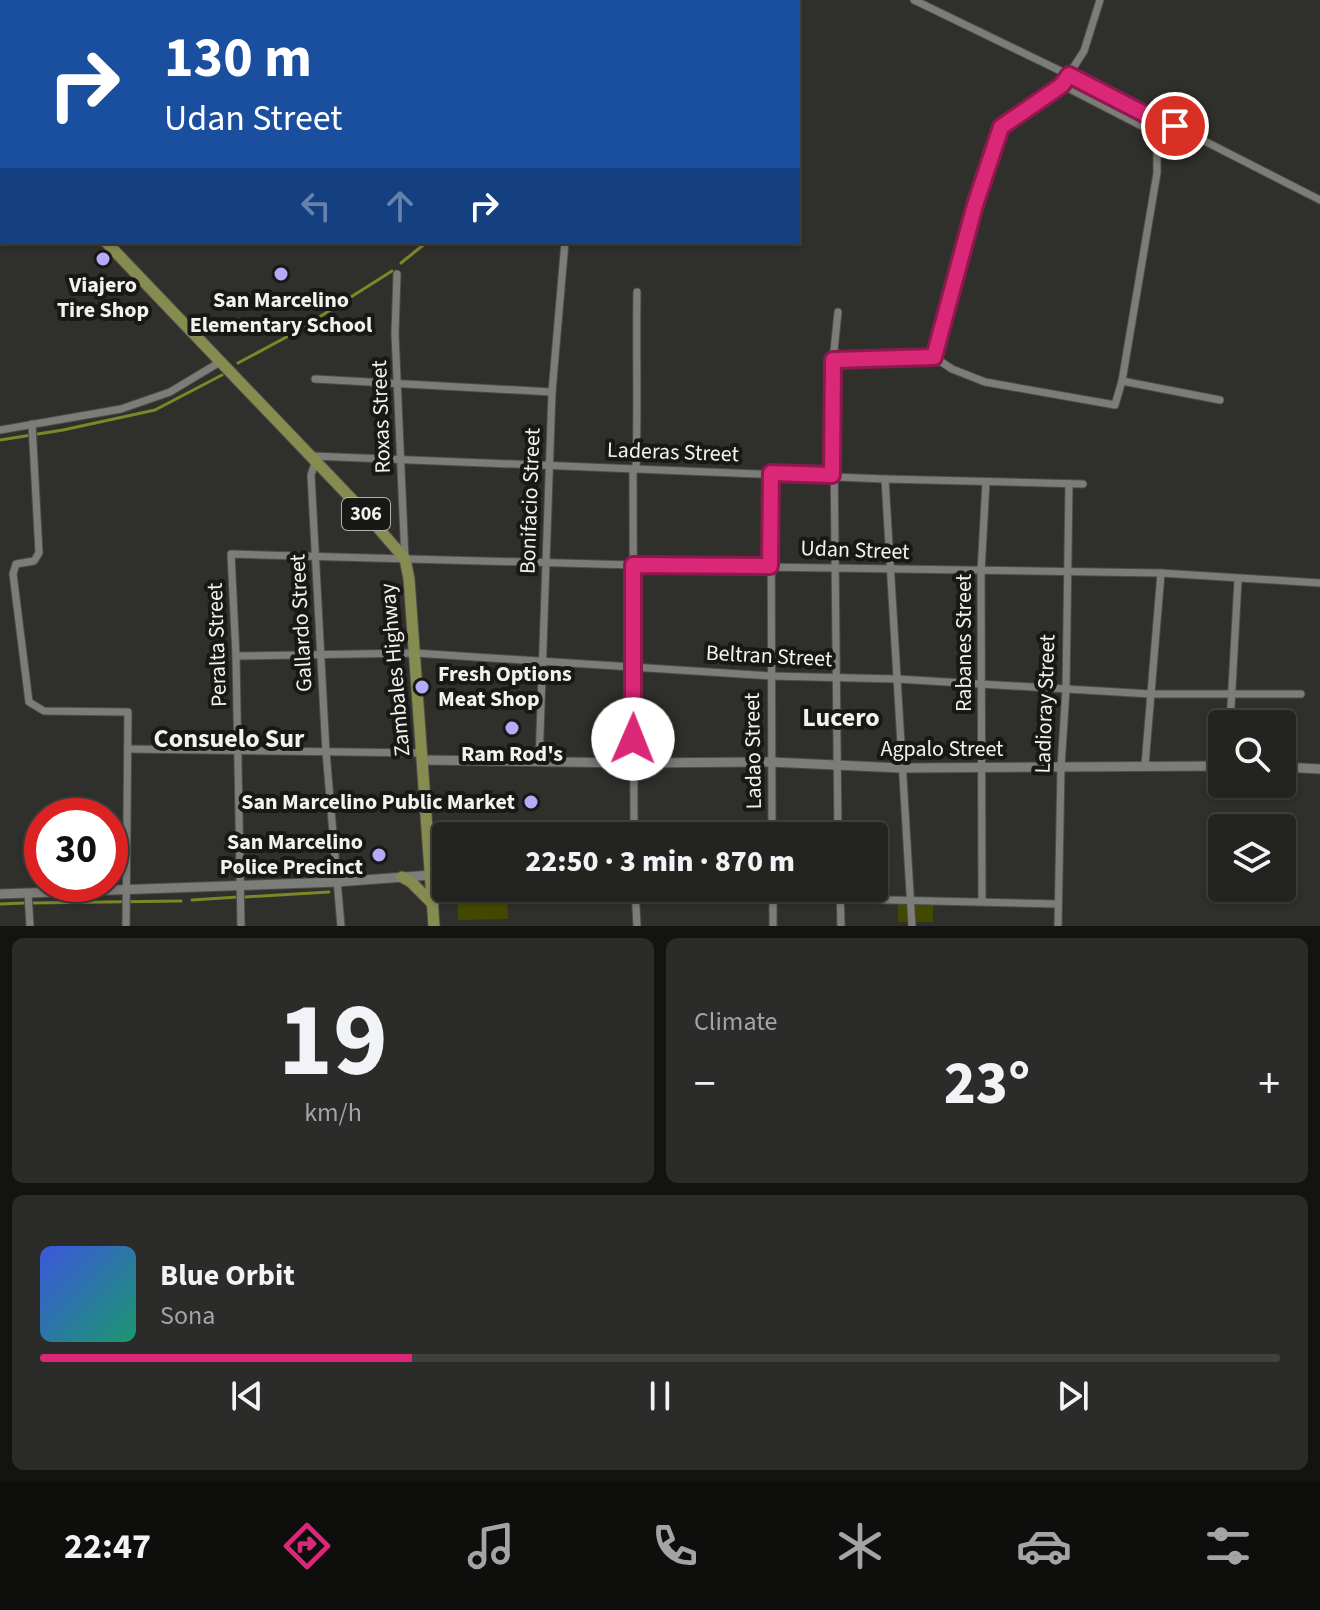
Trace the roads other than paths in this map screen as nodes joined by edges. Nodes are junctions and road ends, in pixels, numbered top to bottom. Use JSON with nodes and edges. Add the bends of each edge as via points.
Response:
{"nodes":[{"id":1,"x":914,"y":0,"type":"edge"},
{"id":2,"x":1100,"y":0,"type":"edge"},
{"id":3,"x":1069,"y":75,"type":"junction"},
{"id":4,"x":1062,"y":85,"type":"junction"},
{"id":5,"x":1162,"y":123,"type":"junction"},
{"id":6,"x":1157,"y":134,"type":"junction"},
{"id":7,"x":1320,"y":200,"type":"edge"},
{"id":8,"x":108,"y":244,"type":"edge"},
{"id":9,"x":565,"y":244,"type":"edge"},
{"id":10,"x":397,"y":274,"type":"dead end"},
{"id":11,"x":637,"y":292,"type":"dead end"},
{"id":12,"x":838,"y":312,"type":"dead end"},
{"id":13,"x":934,"y":357,"type":"junction"},
{"id":14,"x":833,"y":360,"type":"junction"},
{"id":15,"x":220,"y":362,"type":"junction"},
{"id":16,"x":315,"y":379,"type":"dead end"},
{"id":17,"x":1122,"y":381,"type":"junction"},
{"id":18,"x":398,"y":384,"type":"junction"},
{"id":19,"x":552,"y":392,"type":"junction"},
{"id":20,"x":1220,"y":400,"type":"dead end"},
{"id":21,"x":0,"y":430,"type":"edge"},
{"id":22,"x":32,"y":430,"type":"junction"},
{"id":23,"x":312,"y":459,"type":"junction"},
{"id":24,"x":400,"y":459,"type":"junction"},
{"id":25,"x":549,"y":466,"type":"junction"},
{"id":26,"x":634,"y":469,"type":"junction"},
{"id":27,"x":771,"y":473,"type":"junction"},
{"id":28,"x":832,"y":475,"type":"junction"},
{"id":29,"x":885,"y":479,"type":"junction"},
{"id":30,"x":986,"y":482,"type":"junction"},
{"id":31,"x":1069,"y":484,"type":"junction"},
{"id":32,"x":1083,"y":484,"type":"dead end"},
{"id":33,"x":231,"y":554,"type":"joint"},
{"id":34,"x":316,"y":558,"type":"junction"},
{"id":35,"x":405,"y":559,"type":"junction"},
{"id":36,"x":546,"y":562,"type":"junction"},
{"id":37,"x":633,"y":565,"type":"junction"},
{"id":38,"x":770,"y":566,"type":"junction"},
{"id":39,"x":834,"y":568,"type":"junction"},
{"id":40,"x":891,"y":570,"type":"junction"},
{"id":41,"x":981,"y":572,"type":"junction"},
{"id":42,"x":1067,"y":573,"type":"junction"},
{"id":43,"x":1161,"y":573,"type":"junction"},
{"id":44,"x":1238,"y":580,"type":"junction"},
{"id":45,"x":1320,"y":583,"type":"edge"},
{"id":46,"x":321,"y":653,"type":"junction"},
{"id":47,"x":415,"y":653,"type":"junction"},
{"id":48,"x":236,"y":656,"type":"junction"},
{"id":49,"x":543,"y":662,"type":"junction"},
{"id":50,"x":634,"y":667,"type":"junction"},
{"id":51,"x":770,"y":676,"type":"junction"},
{"id":52,"x":834,"y":677,"type":"junction"},
{"id":53,"x":897,"y":679,"type":"junction"},
{"id":54,"x":981,"y":684,"type":"junction"},
{"id":55,"x":1066,"y":689,"type":"junction"},
{"id":56,"x":1151,"y":694,"type":"junction"},
{"id":57,"x":1231,"y":694,"type":"junction"},
{"id":58,"x":1301,"y":694,"type":"dead end"},
{"id":59,"x":1230,"y":710,"type":"edge"},
{"id":60,"x":128,"y":749,"type":"junction"},
{"id":61,"x":239,"y":752,"type":"junction"},
{"id":62,"x":326,"y":752,"type":"junction"},
{"id":63,"x":422,"y":756,"type":"junction"},
{"id":64,"x":539,"y":762,"type":"junction"},
{"id":65,"x":771,"y":762,"type":"junction"},
{"id":66,"x":633,"y":763,"type":"junction"},
{"id":67,"x":835,"y":764,"type":"junction"},
{"id":68,"x":1145,"y":765,"type":"junction"},
{"id":69,"x":1208,"y":766,"type":"edge"},
{"id":70,"x":982,"y":767,"type":"junction"},
{"id":71,"x":1061,"y":767,"type":"junction"},
{"id":72,"x":901,"y":768,"type":"junction"},
{"id":73,"x":1296,"y":768,"type":"edge"},
{"id":74,"x":1320,"y":769,"type":"edge"},
{"id":75,"x":128,"y":798,"type":"edge"},
{"id":76,"x":634,"y":822,"type":"edge"},
{"id":77,"x":772,"y":822,"type":"edge"},
{"id":78,"x":837,"y":822,"type":"edge"},
{"id":79,"x":430,"y":859,"type":"joint"},
{"id":80,"x":431,"y":875,"type":"junction"},
{"id":81,"x":402,"y":877,"type":"junction"},
{"id":82,"x":337,"y":882,"type":"junction"},
{"id":83,"x":240,"y":886,"type":"junction"},
{"id":84,"x":128,"y":891,"type":"edge"},
{"id":85,"x":24,"y":893,"type":"edge"},
{"id":86,"x":0,"y":894,"type":"edge"},
{"id":87,"x":888,"y":900,"type":"edge"},
{"id":88,"x":910,"y":900,"type":"junction"},
{"id":89,"x":982,"y":901,"type":"junction"},
{"id":90,"x":29,"y":902,"type":"edge"},
{"id":91,"x":127,"y":902,"type":"edge"},
{"id":92,"x":636,"y":902,"type":"edge"},
{"id":93,"x":773,"y":902,"type":"edge"},
{"id":94,"x":840,"y":902,"type":"edge"},
{"id":95,"x":433,"y":904,"type":"junction"},
{"id":96,"x":1058,"y":904,"type":"junction"},
{"id":97,"x":30,"y":926,"type":"edge"},
{"id":98,"x":126,"y":926,"type":"edge"},
{"id":99,"x":241,"y":926,"type":"edge"},
{"id":100,"x":341,"y":926,"type":"edge"},
{"id":101,"x":434,"y":926,"type":"edge"},
{"id":102,"x":637,"y":926,"type":"edge"},
{"id":103,"x":773,"y":926,"type":"edge"},
{"id":104,"x":841,"y":926,"type":"edge"},
{"id":105,"x":912,"y":926,"type":"edge"},
{"id":106,"x":1058,"y":926,"type":"edge"}],
"edges":[{"from":1,"to":3,"type":"street"},
{"from":2,"to":3,"type":"street","via":[[1084,51]]},
{"from":3,"to":4,"type":"street"},
{"from":3,"to":5,"type":"street"},
{"from":4,"to":6,"type":"street"},
{"from":4,"to":13,"type":"street","via":[[1001,127]]},
{"from":5,"to":6,"type":"street"},
{"from":5,"to":7,"type":"street"},
{"from":6,"to":17,"type":"street","via":[[1157,173]]},
{"from":8,"to":15,"type":"main road","name":"Zambales Highway","number":"306"},
{"from":9,"to":19,"type":"street","name":"Bonifacio Street"},
{"from":10,"to":18,"type":"street","name":"Roxas Street"},
{"from":11,"to":26,"type":"street","via":[[639,430]]},
{"from":12,"to":14,"type":"street"},
{"from":13,"to":14,"type":"street"},
{"from":13,"to":17,"type":"street","via":[[985,382],[1095,403],[1115,405]]},
{"from":14,"to":28,"type":"street"},
{"from":15,"to":22,"type":"street","via":[[170,392]]},
{"from":15,"to":23,"type":"main road","name":"Zambales Highway","number":"306"},
{"from":16,"to":18,"type":"street"},
{"from":17,"to":20,"type":"street"},
{"from":18,"to":19,"type":"street"},
{"from":18,"to":24,"type":"street","name":"Roxas Street"},
{"from":19,"to":25,"type":"street","name":"Bonifacio Street"},
{"from":21,"to":22,"type":"street"},
{"from":22,"to":60,"type":"street","via":[[39,553],[34,561],[16,564],[13,574],[29,702],[44,711],[128,712]]},
{"from":23,"to":24,"type":"street","name":"Laderas Street"},
{"from":23,"to":34,"type":"street","name":"Gallardo Street"},
{"from":23,"to":35,"type":"main road","name":"Zambales Highway","number":"306"},
{"from":24,"to":25,"type":"street","name":"Laderas Street"},
{"from":24,"to":35,"type":"street","name":"Roxas Street"},
{"from":25,"to":26,"type":"street","name":"Laderas Street"},
{"from":25,"to":36,"type":"street","name":"Bonifacio Street"},
{"from":26,"to":27,"type":"street","name":"Laderas Street"},
{"from":26,"to":37,"type":"street"},
{"from":27,"to":28,"type":"street","name":"Laderas Street"},
{"from":27,"to":38,"type":"street","name":"Ladao Street"},
{"from":28,"to":29,"type":"street","name":"Laderas Street"},
{"from":28,"to":39,"type":"street"},
{"from":29,"to":30,"type":"street","name":"Laderas Street"},
{"from":29,"to":40,"type":"street"},
{"from":30,"to":31,"type":"street","name":"Laderas Street"},
{"from":30,"to":41,"type":"street","name":"Rabanes Street"},
{"from":31,"to":32,"type":"street","name":"Laderas Street"},
{"from":31,"to":42,"type":"street","name":"Ladioray Street"},
{"from":33,"to":34,"type":"street","name":"Udan Street"},
{"from":33,"to":48,"type":"street","name":"Peralta Street"},
{"from":34,"to":35,"type":"street","name":"Udan Street"},
{"from":34,"to":46,"type":"street","name":"Gallardo Street"},
{"from":35,"to":36,"type":"street","name":"Udan Street"},
{"from":35,"to":47,"type":"main road","name":"Zambales Highway"},
{"from":36,"to":37,"type":"street","name":"Udan Street"},
{"from":36,"to":49,"type":"street","name":"Bonifacio Street"},
{"from":37,"to":38,"type":"street","name":"Udan Street"},
{"from":37,"to":50,"type":"street"},
{"from":38,"to":39,"type":"street","name":"Udan Street"},
{"from":38,"to":51,"type":"street","name":"Ladao Street"},
{"from":39,"to":40,"type":"street","name":"Udan Street"},
{"from":39,"to":52,"type":"street"},
{"from":40,"to":41,"type":"street","name":"Udan Street"},
{"from":40,"to":53,"type":"street"},
{"from":41,"to":42,"type":"street","name":"Udan Street"},
{"from":41,"to":54,"type":"street","name":"Rabanes Street"},
{"from":42,"to":43,"type":"street","name":"Udan Street"},
{"from":42,"to":55,"type":"street","name":"Ladioray Street"},
{"from":43,"to":44,"type":"street","name":"Udan Street"},
{"from":43,"to":56,"type":"street"},
{"from":44,"to":45,"type":"street","name":"Udan Street"},
{"from":44,"to":57,"type":"street"},
{"from":46,"to":47,"type":"street","name":"Beltran Street"},
{"from":46,"to":48,"type":"street","name":"Beltran Street"},
{"from":46,"to":62,"type":"street","name":"Gallardo Street"},
{"from":47,"to":49,"type":"street","name":"Beltran Street"},
{"from":47,"to":63,"type":"main road","name":"Zambales Highway"},
{"from":48,"to":61,"type":"street","name":"Peralta Street"},
{"from":49,"to":50,"type":"street","name":"Beltran Street"},
{"from":49,"to":64,"type":"street","name":"Bonifacio Street"},
{"from":50,"to":51,"type":"street","name":"Beltran Street"},
{"from":50,"to":66,"type":"street"},
{"from":51,"to":52,"type":"street","name":"Beltran Street"},
{"from":51,"to":65,"type":"street","name":"Ladao Street"},
{"from":52,"to":53,"type":"street","name":"Beltran Street"},
{"from":52,"to":67,"type":"street"},
{"from":53,"to":54,"type":"street","name":"Beltran Street"},
{"from":53,"to":72,"type":"street"},
{"from":54,"to":55,"type":"street","name":"Beltran Street"},
{"from":54,"to":70,"type":"street","name":"Rabanes Street"},
{"from":55,"to":56,"type":"street","name":"Beltran Street"},
{"from":55,"to":71,"type":"street","name":"Ladioray Street"},
{"from":56,"to":57,"type":"street","name":"Beltran Street"},
{"from":56,"to":68,"type":"street"},
{"from":57,"to":58,"type":"street","name":"Beltran Street"},
{"from":57,"to":59,"type":"street"},
{"from":60,"to":61,"type":"street","name":"Agpalo Street"},
{"from":60,"to":75,"type":"street"},
{"from":61,"to":62,"type":"street","name":"Agpalo Street"},
{"from":61,"to":83,"type":"street","name":"Peralta Street"},
{"from":62,"to":63,"type":"street","name":"Agpalo Street"},
{"from":62,"to":82,"type":"street","name":"Gallardo Street"},
{"from":63,"to":64,"type":"street","name":"Agpalo Street"},
{"from":63,"to":79,"type":"main road","name":"Zambales Highway"},
{"from":64,"to":66,"type":"street","name":"Agpalo Street"},
{"from":65,"to":66,"type":"street","name":"Agpalo Street"},
{"from":65,"to":67,"type":"street","name":"Agpalo Street"},
{"from":65,"to":77,"type":"street","name":"Ladao Street"},
{"from":66,"to":76,"type":"street"},
{"from":67,"to":72,"type":"street","name":"Agpalo Street"},
{"from":67,"to":78,"type":"street"},
{"from":68,"to":69,"type":"street","name":"Agpalo Street"},
{"from":68,"to":71,"type":"street","name":"Agpalo Street"},
{"from":70,"to":71,"type":"street","name":"Agpalo Street"},
{"from":70,"to":72,"type":"street","name":"Agpalo Street"},
{"from":70,"to":89,"type":"street","name":"Rabanes Street"},
{"from":71,"to":96,"type":"street","name":"Ladioray Street"},
{"from":72,"to":88,"type":"street"},
{"from":73,"to":74,"type":"street"},
{"from":79,"to":80,"type":"main road","name":"Zambales Highway"},
{"from":80,"to":81,"type":"street"},
{"from":80,"to":95,"type":"main road","name":"Zambales Highway"},
{"from":81,"to":82,"type":"street"},
{"from":81,"to":95,"type":"main road"},
{"from":82,"to":83,"type":"street"},
{"from":82,"to":100,"type":"street","name":"Gallardo Street"},
{"from":83,"to":84,"type":"street"},
{"from":83,"to":99,"type":"street","name":"Peralta Street"},
{"from":85,"to":86,"type":"street"},
{"from":87,"to":88,"type":"street"},
{"from":88,"to":89,"type":"street"},
{"from":88,"to":105,"type":"street"},
{"from":89,"to":96,"type":"street"},
{"from":90,"to":97,"type":"street"},
{"from":91,"to":98,"type":"street"},
{"from":92,"to":102,"type":"street"},
{"from":93,"to":103,"type":"street"},
{"from":94,"to":104,"type":"street"},
{"from":95,"to":101,"type":"main road","name":"Zambales Highway"},
{"from":96,"to":106,"type":"street","name":"Ladioray Street"}]}
